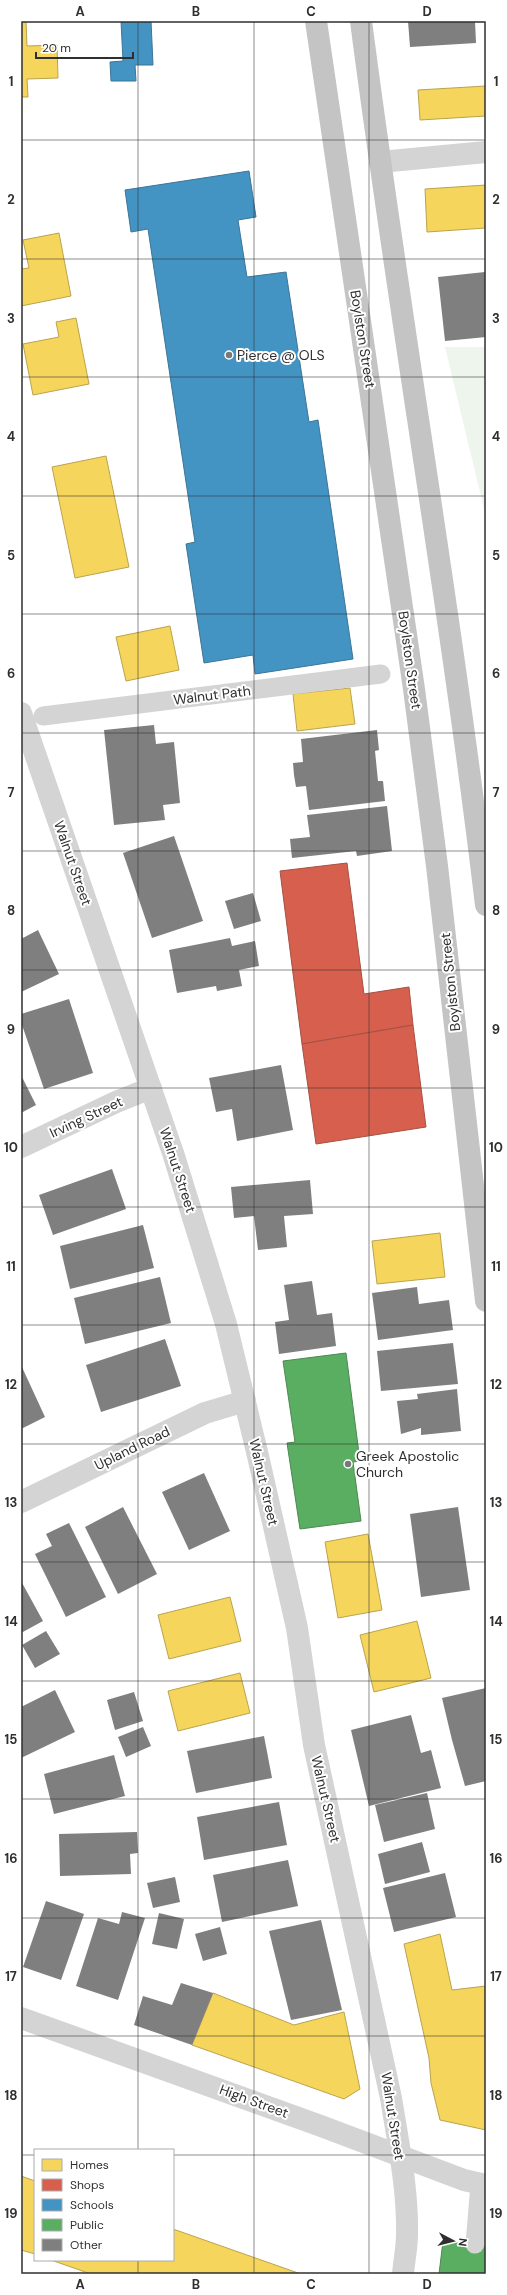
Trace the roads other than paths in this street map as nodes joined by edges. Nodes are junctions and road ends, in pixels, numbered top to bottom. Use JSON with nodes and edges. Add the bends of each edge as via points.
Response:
{"nodes":[{"id":1,"x":316,"y":21,"type":"edge"},
{"id":2,"x":361,"y":21,"type":"edge"},
{"id":3,"x":486,"y":152,"type":"edge"},
{"id":4,"x":380,"y":162,"type":"junction"},
{"id":5,"x":381,"y":674,"type":"dead end"},
{"id":6,"x":21,"y":713,"type":"edge"},
{"id":7,"x":43,"y":716,"type":"dead end"},
{"id":8,"x":486,"y":905,"type":"edge"},
{"id":9,"x":151,"y":1088,"type":"junction"},
{"id":10,"x":21,"y":1147,"type":"edge"},
{"id":11,"x":486,"y":1301,"type":"edge"},
{"id":12,"x":245,"y":1401,"type":"junction"},
{"id":13,"x":21,"y":1502,"type":"edge"},
{"id":14,"x":21,"y":2018,"type":"edge"},
{"id":15,"x":400,"y":2156,"type":"junction"},
{"id":16,"x":483,"y":2185,"type":"edge"},
{"id":17,"x":475,"y":2244,"type":"dead end"},
{"id":18,"x":403,"y":2274,"type":"edge"}],
"edges":[{"from":1,"to":11,"type":"highway","name":"Boylston Street","via":[[415,696]]},
{"from":2,"to":4,"type":"highway"},
{"from":3,"to":4,"type":"street"},
{"from":4,"to":8,"type":"highway","via":[[444,584]]},
{"from":5,"to":7,"type":"lane","name":"Walnut Path"},
{"from":6,"to":9,"type":"street","name":"Walnut Street"},
{"from":9,"to":10,"type":"street","name":"Irving Street"},
{"from":9,"to":12,"type":"street","name":"Walnut Street","via":[[208,1262]]},
{"from":12,"to":13,"type":"street","name":"Upland Road","via":[[205,1412]]},
{"from":12,"to":15,"type":"street","name":"Walnut Street","via":[[295,1622],[314,1745],[392,2098]]},
{"from":14,"to":15,"type":"street","name":"High Street"},
{"from":15,"to":16,"type":"street","name":"High Street"},
{"from":15,"to":18,"type":"street","name":"Walnut Street","via":[[407,2235]]},
{"from":16,"to":17,"type":"lane"}]}
